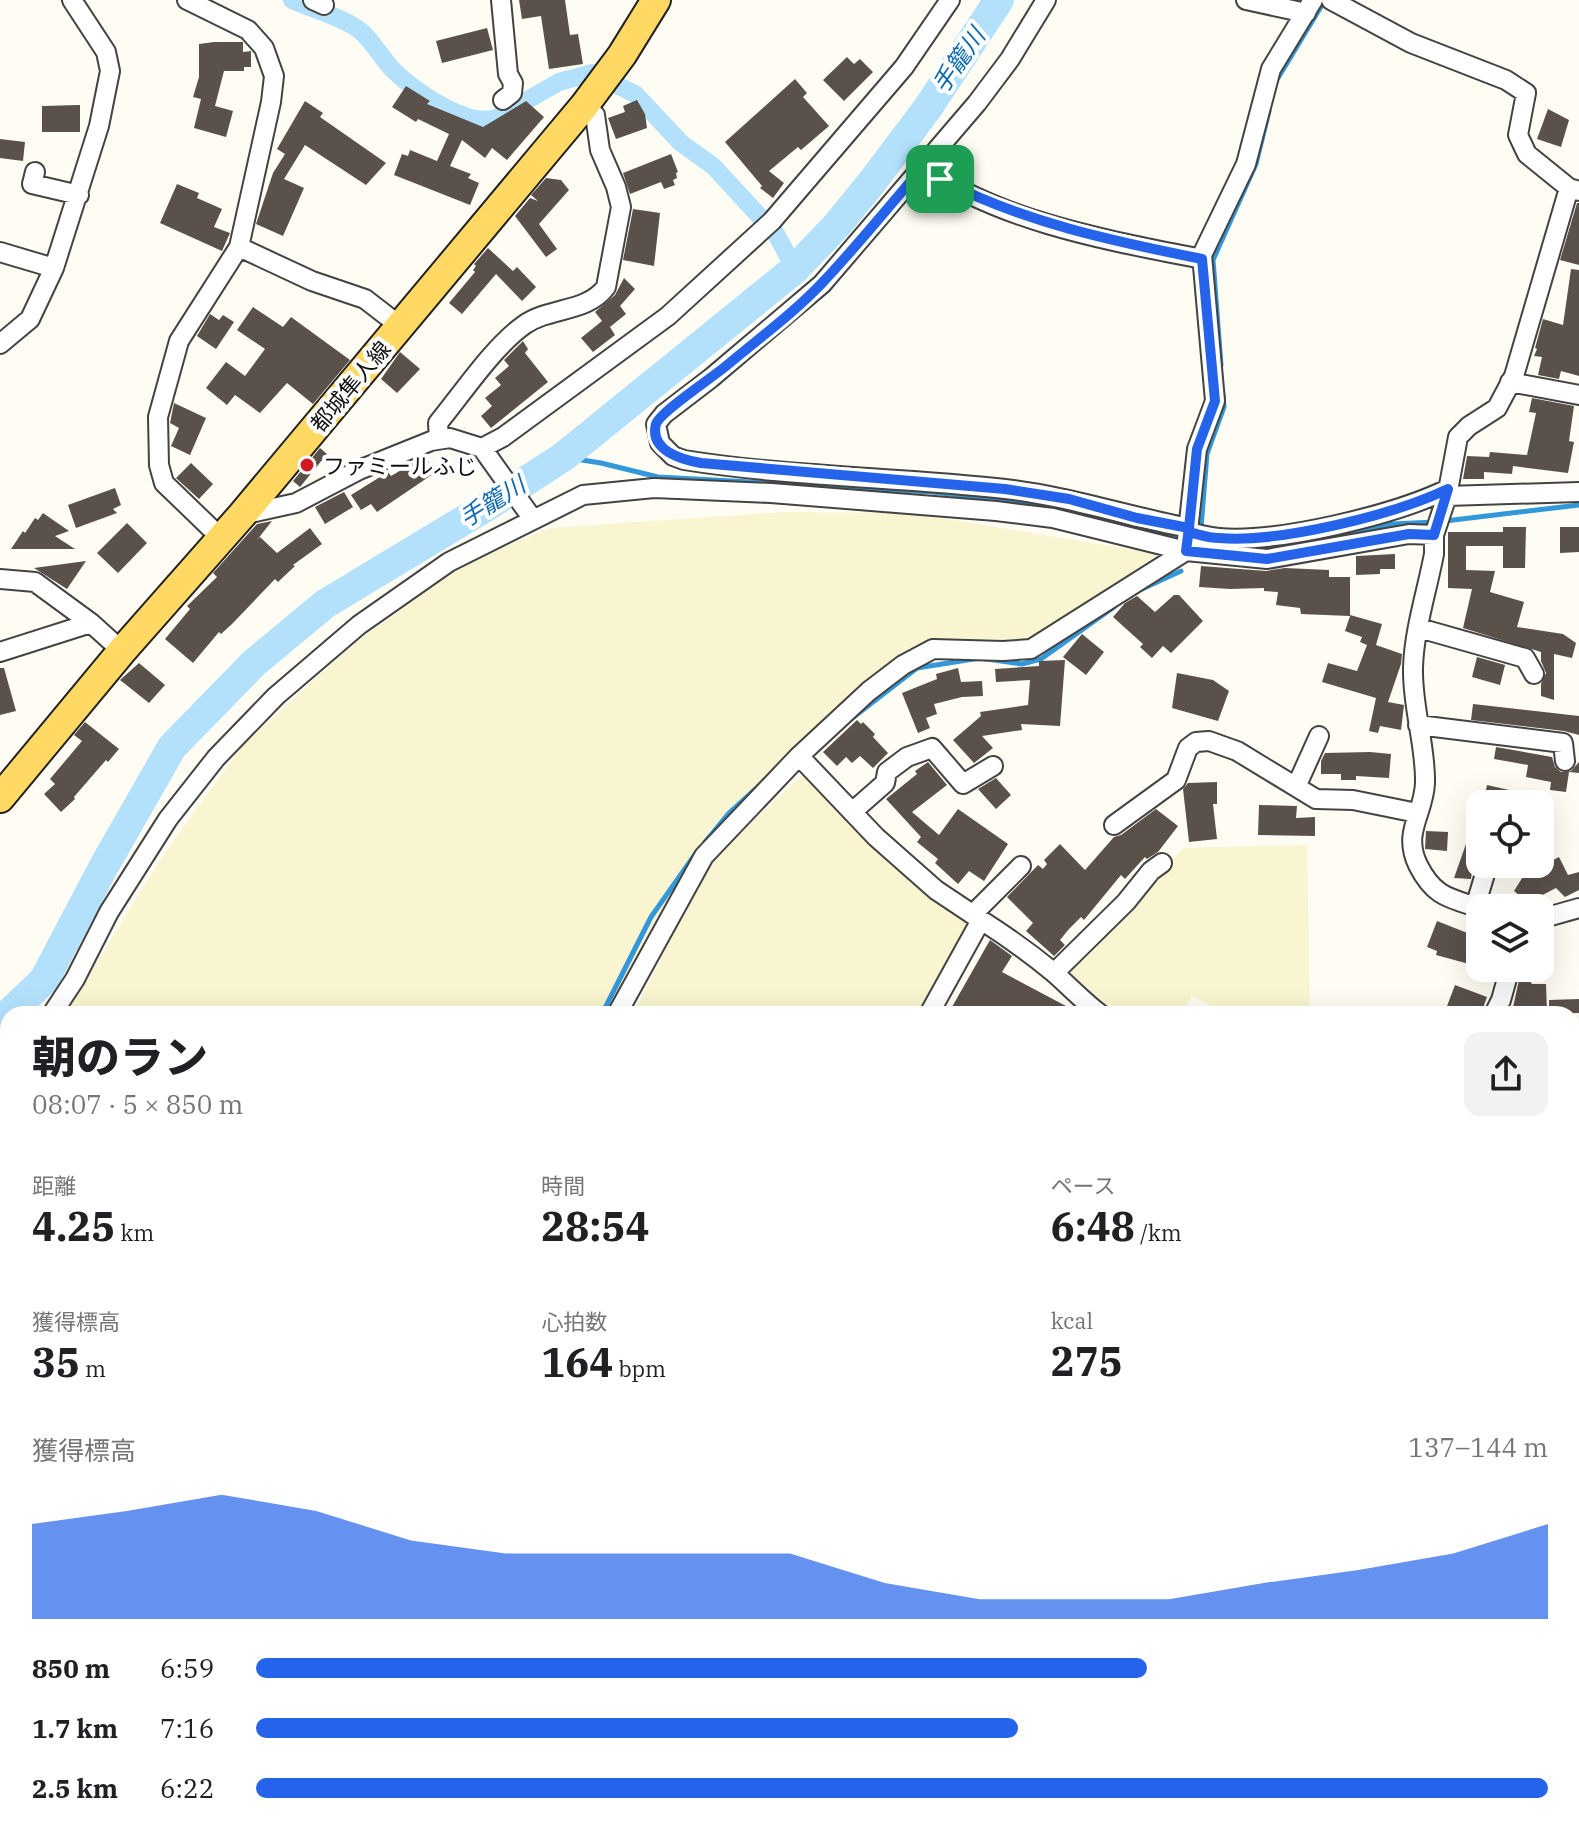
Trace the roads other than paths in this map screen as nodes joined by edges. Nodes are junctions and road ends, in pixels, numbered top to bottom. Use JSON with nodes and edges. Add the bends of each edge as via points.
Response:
{"nodes":[{"id":1,"x":72,"y":0,"type":"edge"},
{"id":2,"x":187,"y":0,"type":"edge"},
{"id":3,"x":501,"y":0,"type":"edge"},
{"id":4,"x":656,"y":0,"type":"edge"},
{"id":5,"x":950,"y":0,"type":"edge"},
{"id":6,"x":1046,"y":0,"type":"edge"},
{"id":7,"x":1246,"y":0,"type":"edge"},
{"id":8,"x":1335,"y":2,"type":"edge"},
{"id":9,"x":1310,"y":6,"type":"edge"},
{"id":10,"x":503,"y":100,"type":"dead end"},
{"id":11,"x":585,"y":104,"type":"junction"},
{"id":12,"x":927,"y":162,"type":"junction"},
{"id":13,"x":35,"y":172,"type":"dead end"},
{"id":14,"x":1574,"y":189,"type":"edge"},
{"id":15,"x":79,"y":195,"type":"junction"},
{"id":16,"x":239,"y":247,"type":"junction"},
{"id":17,"x":0,"y":252,"type":"edge"},
{"id":18,"x":1203,"y":254,"type":"junction"},
{"id":19,"x":54,"y":268,"type":"junction"},
{"id":20,"x":400,"y":326,"type":"junction"},
{"id":21,"x":0,"y":344,"type":"edge"},
{"id":22,"x":1510,"y":382,"type":"junction"},
{"id":23,"x":1579,"y":395,"type":"edge"},
{"id":24,"x":439,"y":439,"type":"junction"},
{"id":25,"x":482,"y":448,"type":"junction"},
{"id":26,"x":1579,"y":492,"type":"edge"},
{"id":27,"x":1446,"y":496,"type":"junction"},
{"id":28,"x":242,"y":515,"type":"junction"},
{"id":29,"x":532,"y":518,"type":"junction"},
{"id":30,"x":1435,"y":534,"type":"junction"},
{"id":31,"x":1187,"y":537,"type":"junction"},
{"id":32,"x":221,"y":538,"type":"junction"},
{"id":33,"x":0,"y":579,"type":"edge"},
{"id":34,"x":91,"y":623,"type":"junction"},
{"id":35,"x":1419,"y":628,"type":"junction"},
{"id":36,"x":122,"y":651,"type":"junction"},
{"id":37,"x":0,"y":652,"type":"edge"},
{"id":38,"x":1535,"y":664,"type":"dead end"},
{"id":39,"x":1418,"y":725,"type":"junction"},
{"id":40,"x":1319,"y":736,"type":"dead end"},
{"id":41,"x":799,"y":756,"type":"junction"},
{"id":42,"x":1565,"y":761,"type":"dead end"},
{"id":43,"x":993,"y":766,"type":"dead end"},
{"id":44,"x":1296,"y":787,"type":"junction"},
{"id":45,"x":0,"y":798,"type":"edge"},
{"id":46,"x":852,"y":812,"type":"junction"},
{"id":47,"x":1417,"y":813,"type":"junction"},
{"id":48,"x":1114,"y":825,"type":"dead end"},
{"id":49,"x":1162,"y":863,"type":"dead end"},
{"id":50,"x":1021,"y":866,"type":"dead end"},
{"id":51,"x":1466,"y":904,"type":"edge"},
{"id":52,"x":1579,"y":908,"type":"edge"},
{"id":53,"x":1554,"y":915,"type":"edge"},
{"id":54,"x":977,"y":917,"type":"junction"},
{"id":55,"x":1054,"y":973,"type":"junction"},
{"id":56,"x":1506,"y":982,"type":"edge"},
{"id":57,"x":57,"y":1006,"type":"edge"},
{"id":58,"x":621,"y":1006,"type":"edge"},
{"id":59,"x":933,"y":1006,"type":"edge"},
{"id":60,"x":1089,"y":1006,"type":"edge"},
{"id":61,"x":1498,"y":1006,"type":"edge"}],
"edges":[{"from":1,"to":15,"type":"street","via":[[106,52],[110,71]]},
{"from":2,"to":16,"type":"street","via":[[248,30],[264,48],[274,76]]},
{"from":3,"to":10,"type":"street","via":[[513,83],[512,93]]},
{"from":4,"to":11,"type":"main road","name":"都城隼人線"},
{"from":5,"to":25,"type":"street","via":[[904,67],[772,221],[668,316]]},
{"from":6,"to":12,"type":"street","via":[[1010,59]]},
{"from":7,"to":9,"type":"street"},
{"from":8,"to":14,"type":"street","via":[[1411,43],[1526,93],[1518,135],[1527,154]]},
{"from":9,"to":18,"type":"street","via":[[1271,69],[1246,164]]},
{"from":11,"to":20,"type":"main road","name":"都城隼人線"},
{"from":11,"to":24,"type":"street","via":[[595,115],[600,150],[620,198],[606,287],[585,304],[540,315],[510,336],[438,423]]},
{"from":12,"to":18,"type":"street","via":[[1011,200]]},
{"from":12,"to":31,"type":"street","via":[[822,284],[664,414],[656,424],[660,443],[673,456],[701,463],[1069,499]]},
{"from":13,"to":15,"type":"street","via":[[32,184]]},
{"from":14,"to":22,"type":"street"},
{"from":15,"to":19,"type":"street"},
{"from":16,"to":20,"type":"street","via":[[365,299]]},
{"from":16,"to":32,"type":"street","via":[[177,346],[157,435],[166,487]]},
{"from":17,"to":19,"type":"street"},
{"from":18,"to":31,"type":"street","via":[[1215,401],[1197,449]]},
{"from":19,"to":21,"type":"street","via":[[30,319]]},
{"from":20,"to":28,"type":"main road","name":"都城隼人線"},
{"from":22,"to":23,"type":"street"},
{"from":22,"to":27,"type":"street","via":[[1497,408],[1458,437]]},
{"from":24,"to":25,"type":"street"},
{"from":24,"to":28,"type":"street","via":[[359,470],[296,503]]},
{"from":25,"to":29,"type":"street"},
{"from":26,"to":27,"type":"street"},
{"from":27,"to":30,"type":"street"},
{"from":27,"to":31,"type":"street","via":[[1285,534]]},
{"from":28,"to":32,"type":"main road","name":"都城隼人線"},
{"from":29,"to":31,"type":"street","via":[[583,495],[654,488],[1038,516]]},
{"from":29,"to":57,"type":"street","via":[[449,562],[359,625],[236,737],[168,819]]},
{"from":30,"to":31,"type":"street","via":[[1267,559]]},
{"from":30,"to":35,"type":"street"},
{"from":31,"to":41,"type":"street","via":[[1031,649],[933,649],[903,665]]},
{"from":32,"to":36,"type":"main road","name":"都城隼人線"},
{"from":33,"to":34,"type":"street","via":[[35,582]]},
{"from":34,"to":36,"type":"street"},
{"from":34,"to":37,"type":"street"},
{"from":35,"to":38,"type":"street"},
{"from":35,"to":39,"type":"street","via":[[1413,667]]},
{"from":36,"to":45,"type":"main road","name":"都城隼人線"},
{"from":39,"to":42,"type":"street","via":[[1563,743]]},
{"from":39,"to":47,"type":"street","via":[[1425,785]]},
{"from":40,"to":44,"type":"street"},
{"from":41,"to":46,"type":"street"},
{"from":41,"to":58,"type":"street","via":[[704,856]]},
{"from":43,"to":46,"type":"street","via":[[963,784],[932,748],[887,772],[885,783]]},
{"from":44,"to":47,"type":"street","via":[[1316,799],[1353,800]]},
{"from":44,"to":48,"type":"street","via":[[1237,751],[1196,742],[1188,748],[1176,780]]},
{"from":46,"to":54,"type":"street","via":[[936,890]]},
{"from":47,"to":51,"type":"street","via":[[1411,834],[1417,863],[1444,898]]},
{"from":49,"to":55,"type":"street"},
{"from":50,"to":54,"type":"street"},
{"from":52,"to":53,"type":"street"},
{"from":54,"to":55,"type":"street"},
{"from":54,"to":59,"type":"street"},
{"from":55,"to":60,"type":"street"},
{"from":56,"to":61,"type":"street"}]}
